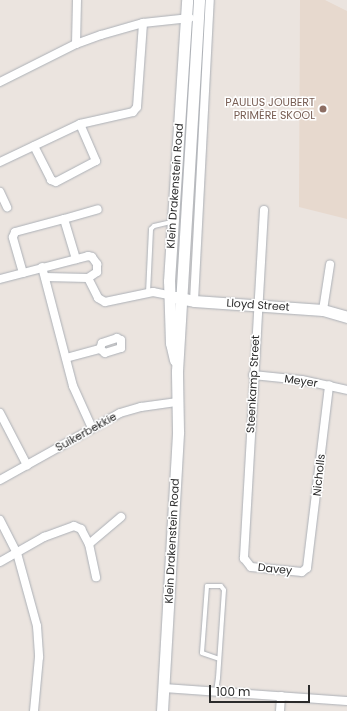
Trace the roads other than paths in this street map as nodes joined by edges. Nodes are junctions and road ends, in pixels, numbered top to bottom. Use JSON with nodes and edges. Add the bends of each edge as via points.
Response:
{"nodes":[{"id":1,"x":77,"y":0,"type":"edge"},
{"id":2,"x":186,"y":0,"type":"edge"},
{"id":3,"x":199,"y":0,"type":"edge"},
{"id":4,"x":210,"y":0,"type":"edge"},
{"id":5,"x":185,"y":18,"type":"junction"},
{"id":6,"x":204,"y":18,"type":"junction"},
{"id":7,"x":143,"y":23,"type":"junction"},
{"id":8,"x":76,"y":44,"type":"junction"},
{"id":9,"x":0,"y":82,"type":"edge"},
{"id":10,"x":80,"y":124,"type":"junction"},
{"id":11,"x":34,"y":146,"type":"junction"},
{"id":12,"x":0,"y":162,"type":"edge"},
{"id":13,"x":0,"y":192,"type":"edge"},
{"id":14,"x":7,"y":207,"type":"dead end"},
{"id":15,"x":98,"y":209,"type":"dead end"},
{"id":16,"x":264,"y":210,"type":"dead end"},
{"id":17,"x":64,"y":219,"type":"junction"},
{"id":18,"x":173,"y":222,"type":"junction"},
{"id":19,"x":76,"y":259,"type":"junction"},
{"id":20,"x":330,"y":265,"type":"dead end"},
{"id":21,"x":42,"y":267,"type":"junction"},
{"id":22,"x":23,"y":273,"type":"junction"},
{"id":23,"x":45,"y":277,"type":"junction"},
{"id":24,"x":88,"y":278,"type":"junction"},
{"id":25,"x":0,"y":279,"type":"edge"},
{"id":26,"x":148,"y":293,"type":"junction"},
{"id":27,"x":169,"y":295,"type":"junction"},
{"id":28,"x":181,"y":299,"type":"junction"},
{"id":29,"x":194,"y":301,"type":"junction"},
{"id":30,"x":257,"y":305,"type":"junction"},
{"id":31,"x":323,"y":310,"type":"junction"},
{"id":32,"x":347,"y":316,"type":"edge"},
{"id":33,"x":100,"y":349,"type":"dead end"},
{"id":34,"x":66,"y":358,"type":"junction"},
{"id":35,"x":177,"y":371,"type":"junction"},
{"id":36,"x":253,"y":375,"type":"junction"},
{"id":37,"x":329,"y":385,"type":"junction"},
{"id":38,"x":347,"y":390,"type":"edge"},
{"id":39,"x":178,"y":402,"type":"junction"},
{"id":40,"x":0,"y":413,"type":"edge"},
{"id":41,"x":92,"y":428,"type":"junction"},
{"id":42,"x":27,"y":465,"type":"junction"},
{"id":43,"x":0,"y":480,"type":"edge"},
{"id":44,"x":121,"y":518,"type":"dead end"},
{"id":45,"x":0,"y":520,"type":"edge"},
{"id":46,"x":89,"y":544,"type":"junction"},
{"id":47,"x":17,"y":553,"type":"junction"},
{"id":48,"x":244,"y":558,"type":"joint"},
{"id":49,"x":0,"y":562,"type":"edge"},
{"id":50,"x":308,"y":566,"type":"joint"},
{"id":51,"x":96,"y":577,"type":"dead end"},
{"id":52,"x":219,"y":658,"type":"junction"},
{"id":53,"x":164,"y":688,"type":"junction"},
{"id":54,"x":216,"y":692,"type":"junction"},
{"id":55,"x":281,"y":696,"type":"junction"},
{"id":56,"x":347,"y":701,"type":"edge"},
{"id":57,"x":34,"y":711,"type":"edge"},
{"id":58,"x":162,"y":711,"type":"edge"},
{"id":59,"x":280,"y":711,"type":"edge"}],
"edges":[{"from":1,"to":8,"type":"street"},
{"from":2,"to":5,"type":"main road","name":"Klein Drakenstein Road"},
{"from":3,"to":6,"type":"main road","name":"Klein Drakenstein Road"},
{"from":4,"to":6,"type":"street"},
{"from":5,"to":6,"type":"street"},
{"from":5,"to":7,"type":"street"},
{"from":5,"to":18,"type":"main road","name":"Klein Drakenstein Road"},
{"from":6,"to":28,"type":"main road","name":"Klein Drakenstein Road"},
{"from":6,"to":29,"type":"street"},
{"from":7,"to":8,"type":"street"},
{"from":7,"to":10,"type":"street","via":[[135,110],[130,114]]},
{"from":8,"to":9,"type":"street"},
{"from":10,"to":11,"type":"street"},
{"from":10,"to":11,"type":"street","via":[[96,161],[56,182],[51,180]]},
{"from":11,"to":12,"type":"street"},
{"from":13,"to":14,"type":"street"},
{"from":15,"to":17,"type":"street"},
{"from":16,"to":30,"type":"street","name":"Steenkamp Street"},
{"from":17,"to":19,"type":"street"},
{"from":17,"to":22,"type":"street","via":[[14,234]]},
{"from":18,"to":26,"type":"lane","via":[[151,229]]},
{"from":18,"to":27,"type":"main road","name":"Klein Drakenstein Road"},
{"from":19,"to":21,"type":"street"},
{"from":19,"to":24,"type":"street","via":[[88,256],[95,260],[97,272]]},
{"from":20,"to":31,"type":"street"},
{"from":21,"to":22,"type":"street"},
{"from":21,"to":23,"type":"street"},
{"from":22,"to":25,"type":"street"},
{"from":23,"to":24,"type":"street"},
{"from":23,"to":34,"type":"street"},
{"from":24,"to":26,"type":"street","via":[[98,298],[105,302]]},
{"from":26,"to":27,"type":"street","via":[[162,292]]},
{"from":27,"to":28,"type":"main road","name":"Lloyd Street"},
{"from":27,"to":35,"type":"main road","name":"Klein Drakenstein Road","via":[[171,343]]},
{"from":28,"to":29,"type":"main road","name":"Lloyd Street"},
{"from":28,"to":35,"type":"main road","name":"Klein Drakenstein Road"},
{"from":29,"to":30,"type":"main road","name":"Lloyd Street"},
{"from":30,"to":31,"type":"main road","name":"Lloyd Street"},
{"from":30,"to":36,"type":"street","name":"Steenkamp Street"},
{"from":31,"to":32,"type":"main road","name":"Lloyd Street"},
{"from":33,"to":34,"type":"street"},
{"from":34,"to":41,"type":"street","via":[[76,396]]},
{"from":35,"to":39,"type":"main road","name":"Klein Drakenstein Road"},
{"from":36,"to":37,"type":"street","name":"Meyer"},
{"from":36,"to":48,"type":"street","name":"Steenkamp Street"},
{"from":37,"to":38,"type":"street","name":"Meyer"},
{"from":37,"to":50,"type":"street","name":"Nicholls"},
{"from":39,"to":41,"type":"street","name":"Suikerbekkie","via":[[129,409]]},
{"from":39,"to":53,"type":"main road","name":"Klein Drakenstein Road"},
{"from":40,"to":42,"type":"street"},
{"from":41,"to":42,"type":"street","name":"Suikerbekkie"},
{"from":42,"to":43,"type":"street","name":"Suikerbekkie"},
{"from":44,"to":46,"type":"street"},
{"from":45,"to":47,"type":"street"},
{"from":46,"to":47,"type":"street","via":[[81,529],[74,526],[44,537]]},
{"from":46,"to":51,"type":"street"},
{"from":47,"to":49,"type":"street"},
{"from":47,"to":57,"type":"street","via":[[33,607],[39,640]]},
{"from":48,"to":50,"type":"street","name":"Davey","via":[[251,567],[302,572]]},
{"from":52,"to":52,"type":"lane","via":[[202,653],[207,586],[221,586],[224,590]]},
{"from":52,"to":54,"type":"lane"},
{"from":53,"to":54,"type":"street"},
{"from":53,"to":58,"type":"main road","name":"Klein Drakenstein Road"},
{"from":54,"to":55,"type":"street"},
{"from":55,"to":56,"type":"street"},
{"from":55,"to":59,"type":"street"}]}
